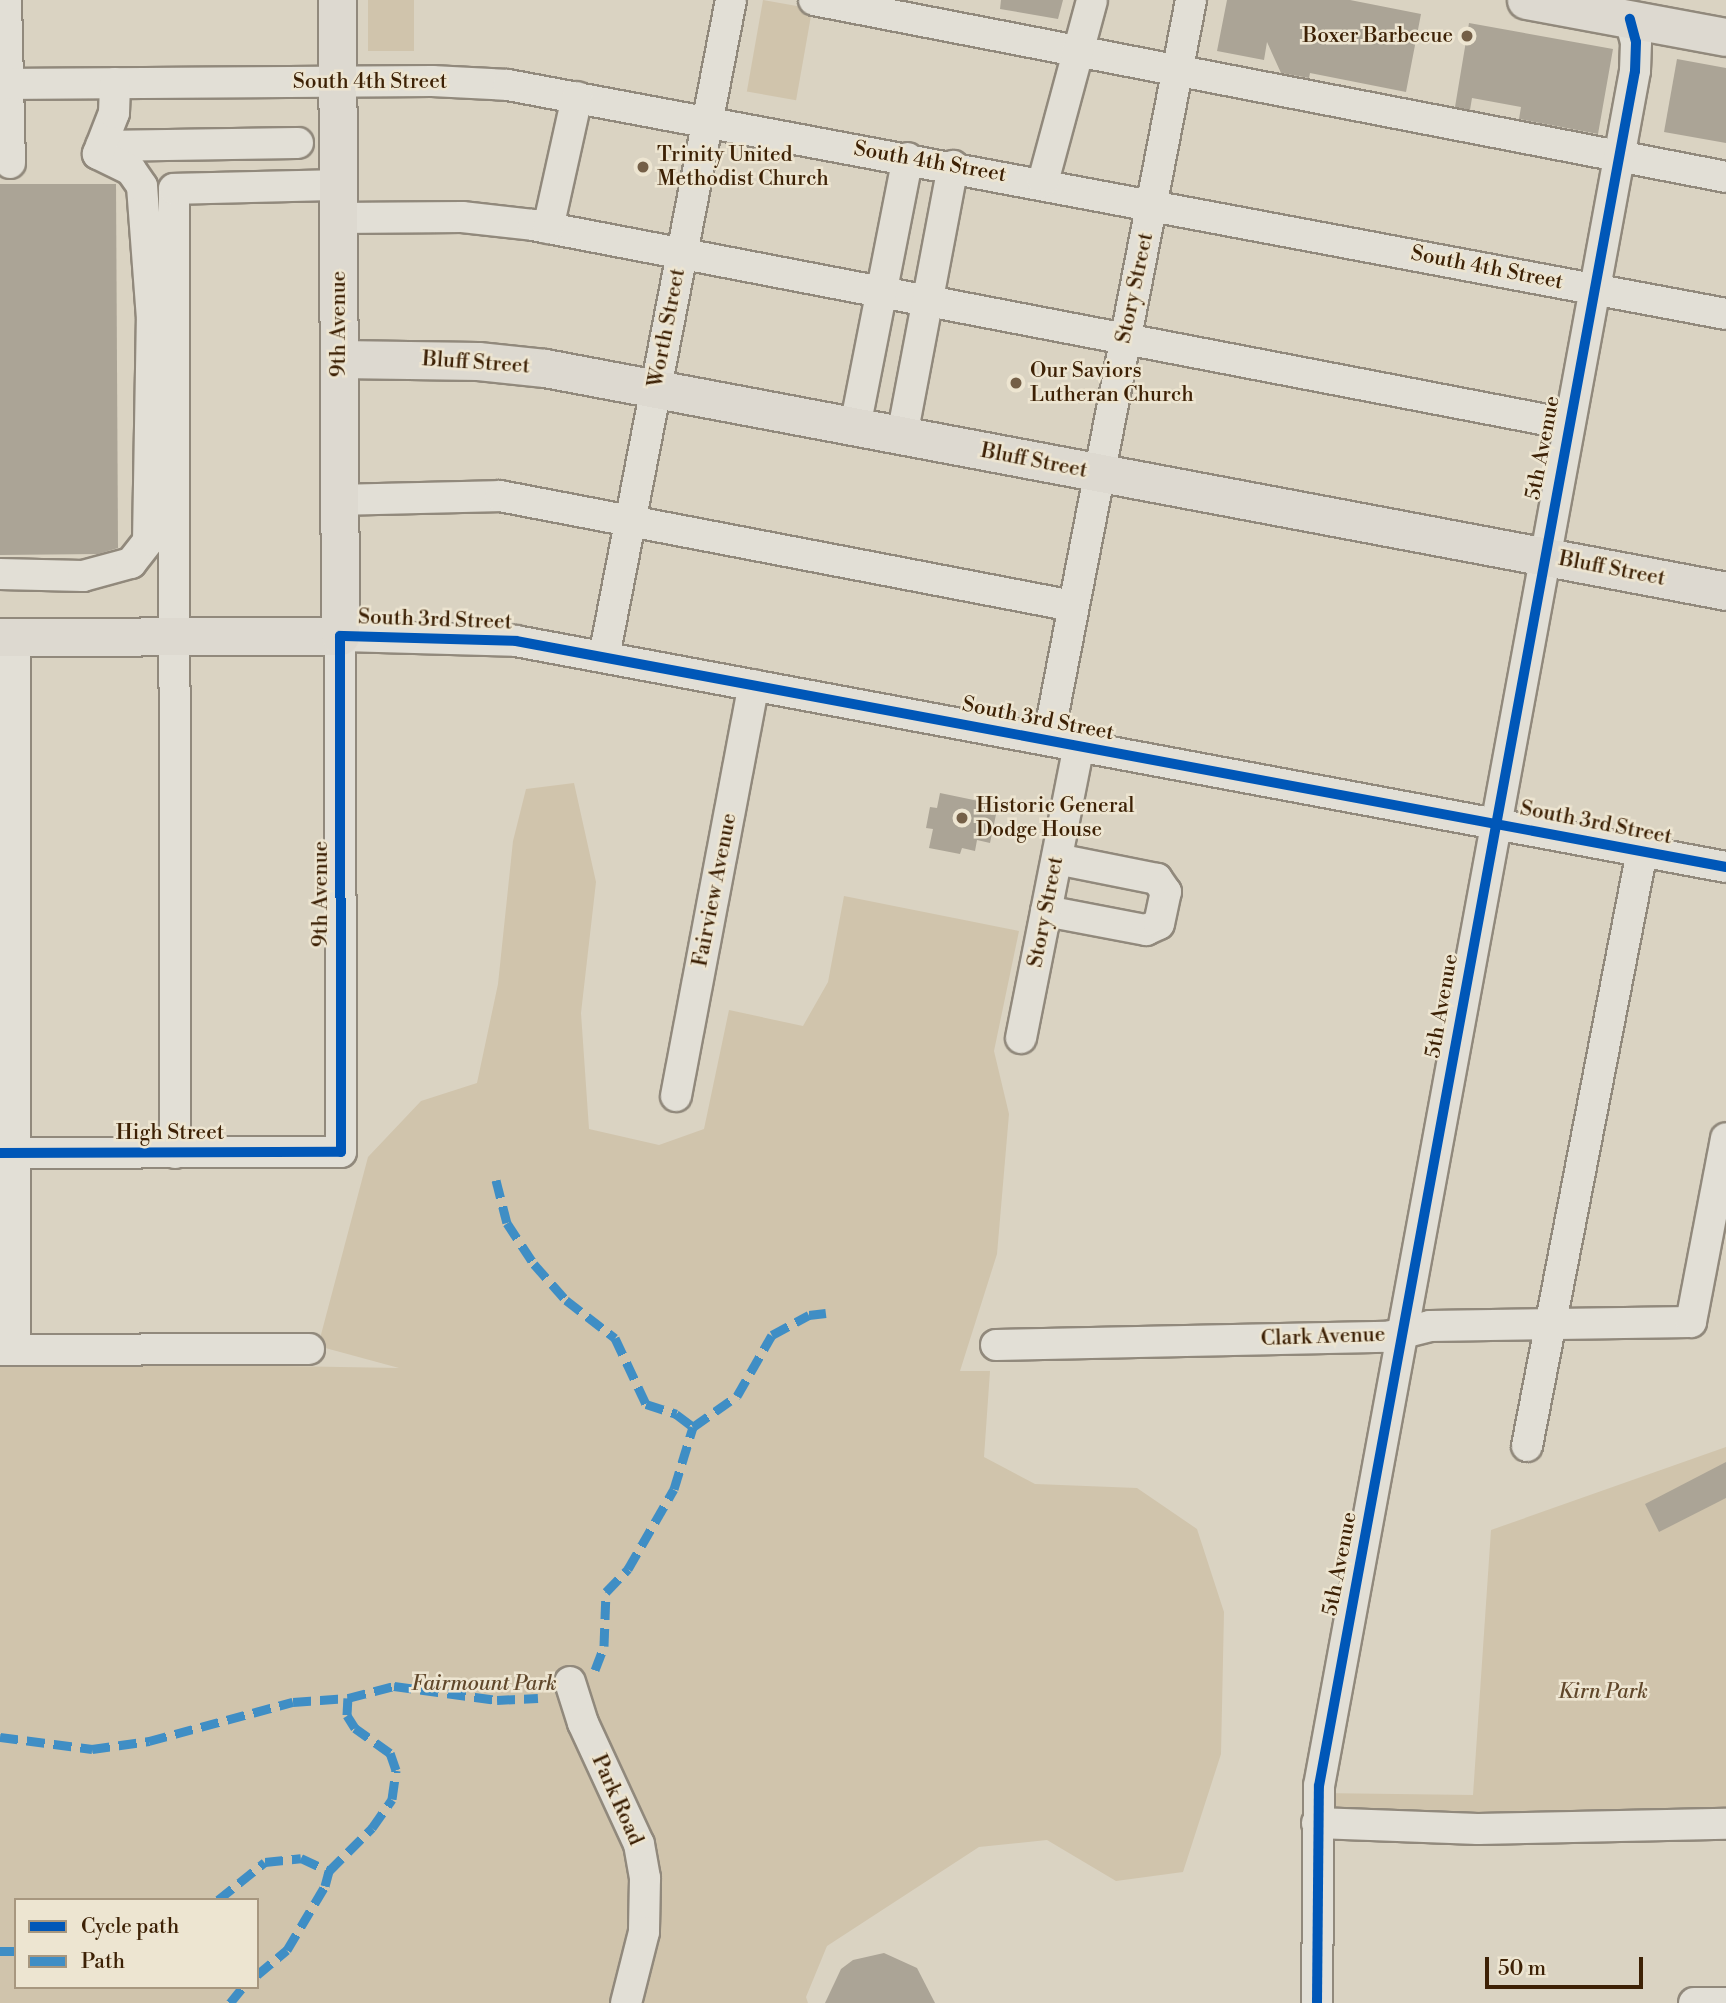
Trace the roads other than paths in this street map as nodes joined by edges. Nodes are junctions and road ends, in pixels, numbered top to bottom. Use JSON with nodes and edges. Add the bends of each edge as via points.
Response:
{"nodes":[{"id":1,"x":6,"y":0,"type":"edge"},
{"id":2,"x":337,"y":0,"type":"edge"},
{"id":3,"x":731,"y":0,"type":"edge"},
{"id":4,"x":814,"y":0,"type":"edge"},
{"id":5,"x":1092,"y":0,"type":"edge"},
{"id":6,"x":1191,"y":0,"type":"edge"},
{"id":7,"x":1526,"y":0,"type":"edge"},
{"id":8,"x":895,"y":8,"type":"edge"},
{"id":9,"x":1627,"y":10,"type":"edge"},
{"id":10,"x":1726,"y":37,"type":"edge"},
{"id":11,"x":1080,"y":51,"type":"junction"},
{"id":12,"x":1177,"y":70,"type":"junction"},
{"id":13,"x":115,"y":83,"type":"junction"},
{"id":14,"x":337,"y":83,"type":"junction"},
{"id":15,"x":3,"y":84,"type":"edge"},
{"id":16,"x":577,"y":97,"type":"junction"},
{"id":17,"x":708,"y":120,"type":"junction"},
{"id":18,"x":298,"y":143,"type":"dead end"},
{"id":19,"x":101,"y":146,"type":"junction"},
{"id":20,"x":1619,"y":156,"type":"junction"},
{"id":21,"x":908,"y":158,"type":"junction"},
{"id":22,"x":10,"y":163,"type":"dead end"},
{"id":23,"x":953,"y":166,"type":"junction"},
{"id":24,"x":1726,"y":177,"type":"edge"},
{"id":25,"x":1043,"y":183,"type":"junction"},
{"id":26,"x":338,"y":202,"type":"junction"},
{"id":27,"x":1153,"y":203,"type":"junction"},
{"id":28,"x":548,"y":228,"type":"junction"},
{"id":29,"x":682,"y":254,"type":"junction"},
{"id":30,"x":1594,"y":289,"type":"junction"},
{"id":31,"x":881,"y":292,"type":"junction"},
{"id":32,"x":927,"y":301,"type":"junction"},
{"id":33,"x":1726,"y":314,"type":"edge"},
{"id":34,"x":1125,"y":339,"type":"junction"},
{"id":35,"x":340,"y":359,"type":"junction"},
{"id":36,"x":656,"y":389,"type":"junction"},
{"id":37,"x":1567,"y":424,"type":"junction"},
{"id":38,"x":855,"y":427,"type":"junction"},
{"id":39,"x":902,"y":436,"type":"junction"},
{"id":40,"x":1099,"y":473,"type":"junction"},
{"id":41,"x":340,"y":500,"type":"junction"},
{"id":42,"x":630,"y":521,"type":"junction"},
{"id":43,"x":1543,"y":556,"type":"junction"},
{"id":44,"x":0,"y":574,"type":"edge"},
{"id":45,"x":1726,"y":591,"type":"edge"},
{"id":46,"x":1073,"y":606,"type":"junction"},
{"id":47,"x":174,"y":636,"type":"junction"},
{"id":48,"x":340,"y":636,"type":"junction"},
{"id":49,"x":7,"y":637,"type":"edge"},
{"id":50,"x":604,"y":657,"type":"junction"},
{"id":51,"x":754,"y":685,"type":"junction"},
{"id":52,"x":1048,"y":740,"type":"junction"},
{"id":53,"x":1079,"y":746,"type":"junction"},
{"id":54,"x":1494,"y":823,"type":"junction"},
{"id":55,"x":1642,"y":851,"type":"junction"},
{"id":56,"x":1057,"y":859,"type":"junction"},
{"id":57,"x":1726,"y":867,"type":"edge"},
{"id":58,"x":1046,"y":911,"type":"junction"},
{"id":59,"x":1021,"y":1038,"type":"dead end"},
{"id":60,"x":676,"y":1096,"type":"dead end"},
{"id":61,"x":1726,"y":1138,"type":"edge"},
{"id":62,"x":341,"y":1152,"type":"joint"},
{"id":63,"x":8,"y":1153,"type":"edge"},
{"id":64,"x":175,"y":1153,"type":"junction"},
{"id":65,"x":1550,"y":1327,"type":"junction"},
{"id":66,"x":1404,"y":1332,"type":"junction"},
{"id":67,"x":996,"y":1345,"type":"dead end"},
{"id":68,"x":309,"y":1349,"type":"dead end"},
{"id":69,"x":7,"y":1350,"type":"edge"},
{"id":70,"x":1527,"y":1446,"type":"dead end"},
{"id":71,"x":570,"y":1682,"type":"dead end"},
{"id":72,"x":1317,"y":1823,"type":"junction"},
{"id":73,"x":1726,"y":1824,"type":"edge"},
{"id":74,"x":626,"y":2003,"type":"edge"},
{"id":75,"x":1317,"y":2003,"type":"edge"},
{"id":76,"x":1694,"y":2003,"type":"edge"},
{"id":77,"x":1726,"y":2003,"type":"edge"}],
"edges":[{"from":1,"to":15,"type":"street"},
{"from":2,"to":14,"type":"main road","name":"9th Avenue"},
{"from":3,"to":17,"type":"street","name":"Worth Street"},
{"from":4,"to":8,"type":"street"},
{"from":5,"to":11,"type":"street"},
{"from":6,"to":12,"type":"street","name":"Story Street"},
{"from":7,"to":9,"type":"main road"},
{"from":8,"to":11,"type":"street"},
{"from":9,"to":10,"type":"main road"},
{"from":9,"to":20,"type":"street","name":"5th Avenue","via":[[1636,42],[1635,71]]},
{"from":11,"to":12,"type":"street"},
{"from":11,"to":25,"type":"street"},
{"from":12,"to":20,"type":"street"},
{"from":12,"to":27,"type":"street","name":"Story Street"},
{"from":13,"to":14,"type":"street","name":"South 4th Street"},
{"from":13,"to":15,"type":"street","name":"South 4th Street"},
{"from":13,"to":19,"type":"street","via":[[114,113]]},
{"from":14,"to":16,"type":"street","name":"South 4th Street","via":[[468,82]]},
{"from":14,"to":26,"type":"main road","name":"9th Avenue"},
{"from":15,"to":22,"type":"street"},
{"from":16,"to":17,"type":"street","name":"South 4th Street"},
{"from":16,"to":28,"type":"street"},
{"from":17,"to":21,"type":"street","name":"South 4th Street"},
{"from":17,"to":29,"type":"street","name":"Worth Street"},
{"from":18,"to":19,"type":"street"},
{"from":19,"to":44,"type":"street","via":[[98,154],[131,170],[142,187],[152,319],[148,541],[131,563],[83,576]]},
{"from":20,"to":24,"type":"street"},
{"from":20,"to":30,"type":"street","name":"5th Avenue"},
{"from":21,"to":23,"type":"street","name":"South 4th Street"},
{"from":21,"to":31,"type":"street"},
{"from":23,"to":25,"type":"street","name":"South 4th Street"},
{"from":23,"to":32,"type":"street"},
{"from":25,"to":27,"type":"street","name":"South 4th Street"},
{"from":26,"to":28,"type":"street"},
{"from":26,"to":35,"type":"main road","name":"9th Avenue"},
{"from":26,"to":47,"type":"street","via":[[174,189]]},
{"from":27,"to":30,"type":"street","name":"South 4th Street"},
{"from":27,"to":34,"type":"street","name":"Story Street"},
{"from":28,"to":29,"type":"street"},
{"from":29,"to":31,"type":"street"},
{"from":29,"to":36,"type":"street","name":"Worth Street"},
{"from":30,"to":33,"type":"street","name":"South 4th Street"},
{"from":30,"to":37,"type":"street","name":"5th Avenue"},
{"from":31,"to":32,"type":"street"},
{"from":31,"to":38,"type":"street"},
{"from":32,"to":34,"type":"street"},
{"from":32,"to":39,"type":"street"},
{"from":34,"to":37,"type":"street"},
{"from":34,"to":40,"type":"street","name":"Story Street"},
{"from":35,"to":36,"type":"main road","name":"Bluff Street","via":[[491,361]]},
{"from":35,"to":41,"type":"main road","name":"9th Avenue"},
{"from":36,"to":38,"type":"main road","name":"Bluff Street"},
{"from":36,"to":42,"type":"street","name":"Worth Street"},
{"from":37,"to":43,"type":"street","name":"5th Avenue"},
{"from":38,"to":39,"type":"main road","name":"Bluff Street"},
{"from":39,"to":40,"type":"main road","name":"Bluff Street"},
{"from":40,"to":43,"type":"main road","name":"Bluff Street"},
{"from":40,"to":46,"type":"street","name":"Story Street"},
{"from":41,"to":42,"type":"street","via":[[500,496]]},
{"from":41,"to":48,"type":"main road","name":"9th Avenue"},
{"from":42,"to":46,"type":"street"},
{"from":42,"to":50,"type":"street","name":"Worth Street"},
{"from":43,"to":45,"type":"main road","name":"Bluff Street"},
{"from":43,"to":54,"type":"street","name":"5th Avenue"},
{"from":46,"to":52,"type":"street","name":"Story Street"},
{"from":47,"to":48,"type":"main road","name":"South 3rd Street"},
{"from":47,"to":49,"type":"main road","name":"South 3rd Street"},
{"from":47,"to":64,"type":"street"},
{"from":48,"to":50,"type":"street","name":"South 3rd Street","via":[[461,636]]},
{"from":48,"to":62,"type":"street","name":"9th Avenue"},
{"from":49,"to":63,"type":"street"},
{"from":50,"to":51,"type":"street","name":"South 3rd Street"},
{"from":51,"to":52,"type":"street","name":"South 3rd Street"},
{"from":51,"to":60,"type":"street","name":"Fairview Avenue"},
{"from":52,"to":53,"type":"street","name":"South 3rd Street"},
{"from":53,"to":54,"type":"street","name":"South 3rd Street"},
{"from":53,"to":56,"type":"street","name":"Story Street"},
{"from":54,"to":55,"type":"street","name":"South 3rd Street"},
{"from":54,"to":66,"type":"street","name":"5th Avenue"},
{"from":55,"to":57,"type":"street","name":"South 3rd Street"},
{"from":55,"to":65,"type":"street"},
{"from":56,"to":58,"type":"street","name":"Story Street"},
{"from":56,"to":58,"type":"street","via":[[1157,879],[1166,892],[1160,924],[1146,930]]},
{"from":58,"to":59,"type":"street","name":"Story Street"},
{"from":61,"to":65,"type":"street","name":"Clark Avenue","via":[[1691,1322]]},
{"from":62,"to":64,"type":"street","name":"High Street"},
{"from":63,"to":64,"type":"street","name":"High Street"},
{"from":63,"to":69,"type":"street"},
{"from":65,"to":66,"type":"street","name":"Clark Avenue","via":[[1430,1326]]},
{"from":65,"to":70,"type":"street"},
{"from":66,"to":67,"type":"street","name":"Clark Avenue","via":[[1387,1337]]},
{"from":66,"to":72,"type":"street","name":"5th Avenue","via":[[1329,1730]]},
{"from":68,"to":69,"type":"street"},
{"from":71,"to":74,"type":"street","name":"Park Road","via":[[587,1734],[639,1844],[645,1878],[644,1932]]},
{"from":72,"to":73,"type":"street","via":[[1478,1829]]},
{"from":72,"to":75,"type":"street","name":"5th Avenue"},
{"from":76,"to":77,"type":"street"}]}
